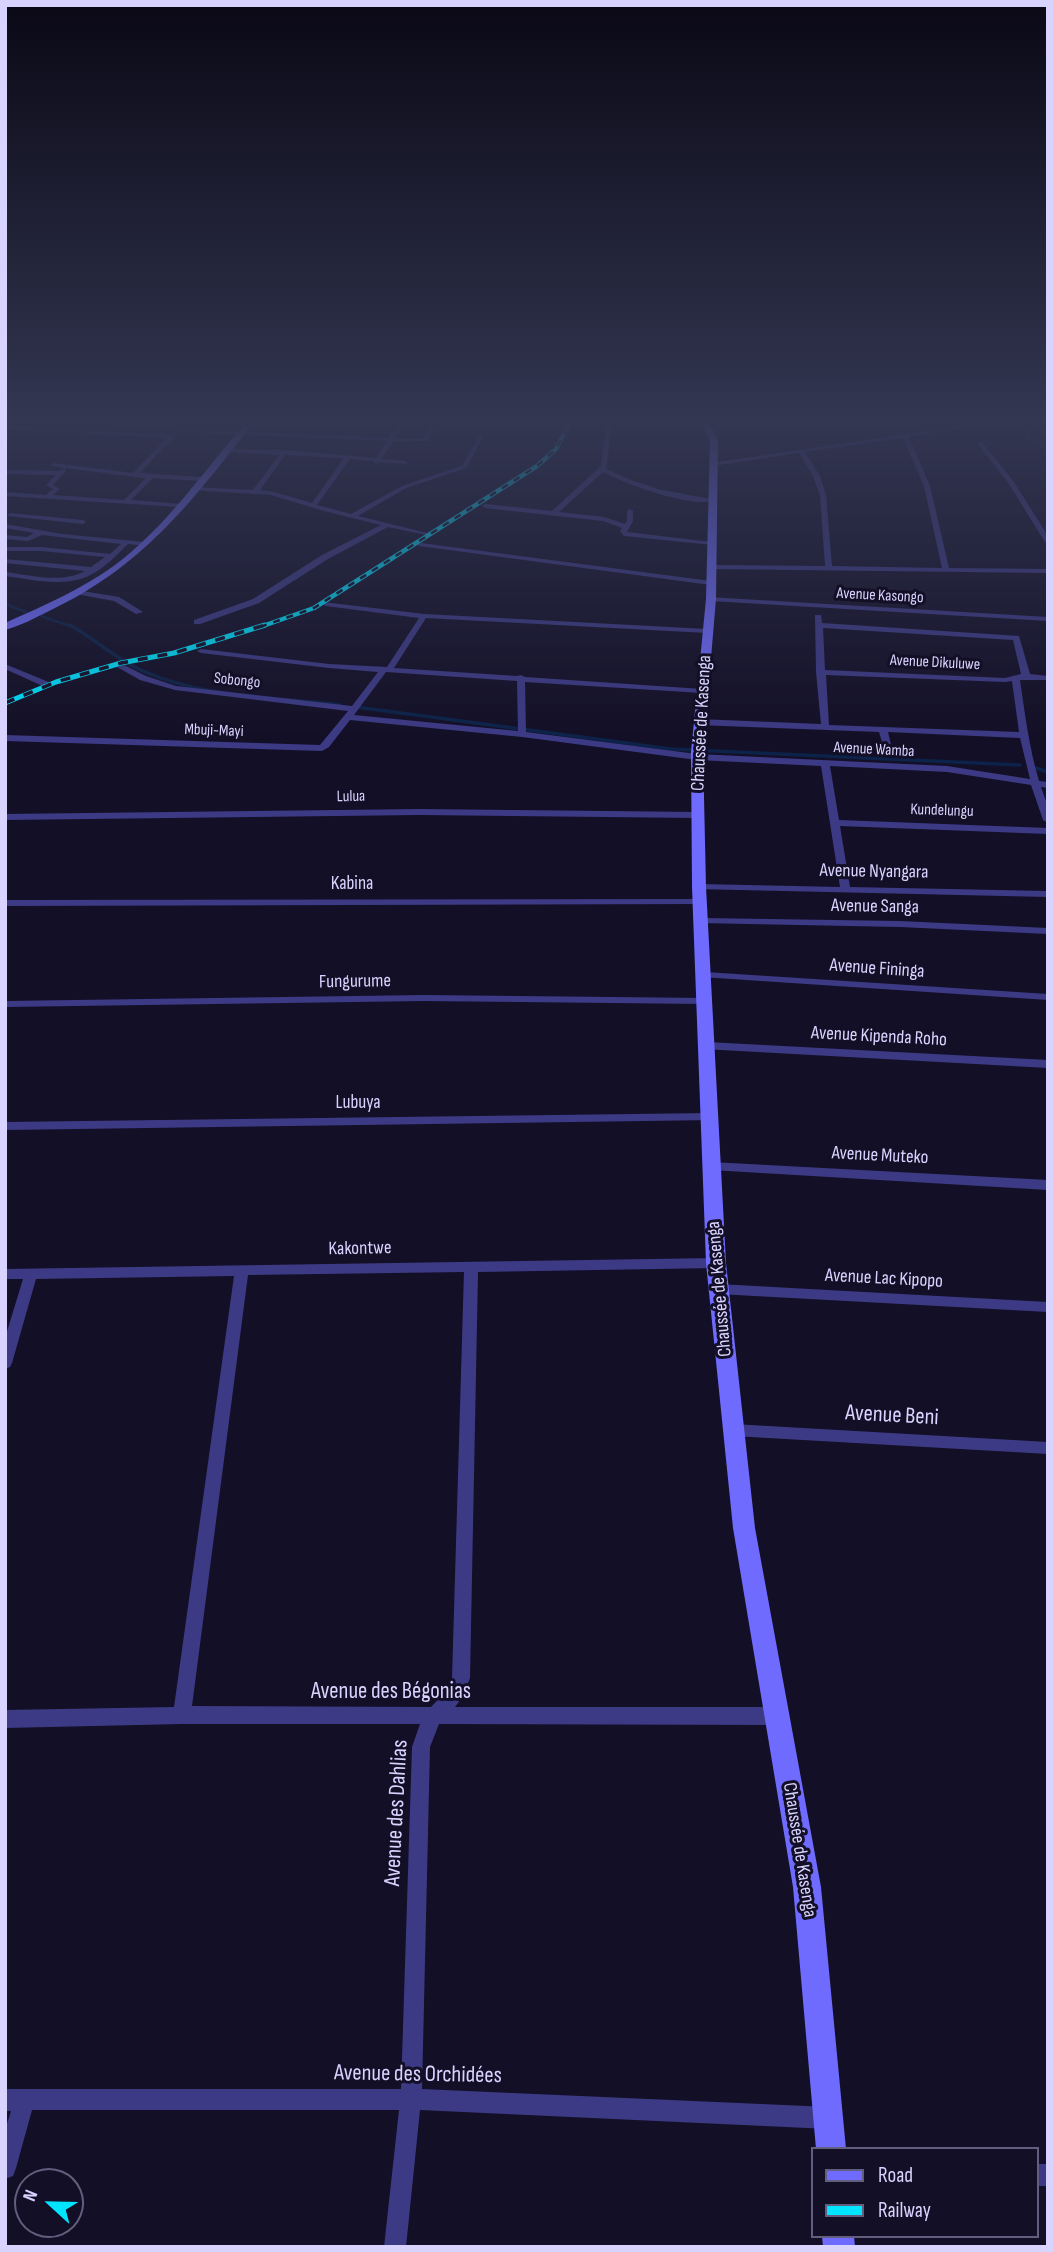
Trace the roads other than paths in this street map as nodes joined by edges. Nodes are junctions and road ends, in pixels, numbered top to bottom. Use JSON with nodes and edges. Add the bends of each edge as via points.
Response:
{"nodes":[{"id":1,"x":36,"y":531,"type":"edge"},
{"id":2,"x":69,"y":531,"type":"edge"},
{"id":3,"x":156,"y":531,"type":"edge"},
{"id":4,"x":375,"y":531,"type":"edge"},
{"id":5,"x":413,"y":531,"type":"edge"},
{"id":6,"x":624,"y":531,"type":"edge"},
{"id":7,"x":712,"y":531,"type":"edge"},
{"id":8,"x":825,"y":531,"type":"edge"},
{"id":9,"x":937,"y":531,"type":"edge"},
{"id":10,"x":42,"y":532,"type":"junction"},
{"id":11,"x":425,"y":534,"type":"dead end"},
{"id":12,"x":62,"y":536,"type":"junction"},
{"id":13,"x":5,"y":537,"type":"edge"},
{"id":14,"x":127,"y":542,"type":"junction"},
{"id":15,"x":145,"y":544,"type":"junction"},
{"id":16,"x":711,"y":544,"type":"junction"},
{"id":17,"x":421,"y":545,"type":"dead end"},
{"id":18,"x":5,"y":549,"type":"edge"},
{"id":19,"x":112,"y":556,"type":"junction"},
{"id":20,"x":5,"y":561,"type":"edge"},
{"id":21,"x":711,"y":567,"type":"junction"},
{"id":22,"x":828,"y":569,"type":"junction"},
{"id":23,"x":95,"y":570,"type":"junction"},
{"id":24,"x":946,"y":570,"type":"junction"},
{"id":25,"x":1048,"y":571,"type":"edge"},
{"id":26,"x":5,"y":574,"type":"edge"},
{"id":27,"x":711,"y":583,"type":"junction"},
{"id":28,"x":79,"y":592,"type":"junction"},
{"id":29,"x":710,"y":599,"type":"junction"},
{"id":30,"x":326,"y":604,"type":"dead end"},
{"id":31,"x":817,"y":607,"type":"junction"},
{"id":32,"x":139,"y":612,"type":"dead end"},
{"id":33,"x":424,"y":616,"type":"junction"},
{"id":34,"x":1048,"y":619,"type":"edge"},
{"id":35,"x":197,"y":622,"type":"dead end"},
{"id":36,"x":818,"y":625,"type":"junction"},
{"id":37,"x":5,"y":627,"type":"edge"},
{"id":38,"x":707,"y":631,"type":"junction"},
{"id":39,"x":201,"y":651,"type":"dead end"},
{"id":40,"x":5,"y":666,"type":"edge"},
{"id":41,"x":121,"y":667,"type":"dead end"},
{"id":42,"x":386,"y":670,"type":"junction"},
{"id":43,"x":820,"y":672,"type":"junction"},
{"id":44,"x":1026,"y":676,"type":"junction"},
{"id":45,"x":521,"y":677,"type":"junction"},
{"id":46,"x":1048,"y":678,"type":"edge"},
{"id":47,"x":1016,"y":680,"type":"junction"},
{"id":48,"x":48,"y":685,"type":"dead end"},
{"id":49,"x":702,"y":691,"type":"junction"},
{"id":50,"x":350,"y":713,"type":"junction"},
{"id":51,"x":698,"y":722,"type":"junction"},
{"id":52,"x":825,"y":727,"type":"junction"},
{"id":53,"x":884,"y":729,"type":"junction"},
{"id":54,"x":522,"y":734,"type":"junction"},
{"id":55,"x":1021,"y":735,"type":"junction"},
{"id":56,"x":5,"y":738,"type":"edge"},
{"id":57,"x":888,"y":749,"type":"dead end"},
{"id":58,"x":697,"y":752,"type":"junction"},
{"id":59,"x":825,"y":763,"type":"junction"},
{"id":60,"x":1034,"y":782,"type":"junction"},
{"id":61,"x":1048,"y":785,"type":"edge"},
{"id":62,"x":698,"y":815,"type":"junction"},
{"id":63,"x":5,"y":817,"type":"edge"},
{"id":64,"x":1048,"y":820,"type":"edge"},
{"id":65,"x":835,"y":823,"type":"junction"},
{"id":66,"x":1048,"y":831,"type":"edge"},
{"id":67,"x":845,"y":889,"type":"junction"},
{"id":68,"x":1048,"y":894,"type":"edge"},
{"id":69,"x":700,"y":903,"type":"junction"},
{"id":70,"x":5,"y":904,"type":"edge"},
{"id":71,"x":1048,"y":931,"type":"edge"},
{"id":72,"x":705,"y":975,"type":"junction"},
{"id":73,"x":1048,"y":998,"type":"edge"},
{"id":74,"x":705,"y":1001,"type":"junction"},
{"id":75,"x":5,"y":1004,"type":"edge"},
{"id":76,"x":707,"y":1045,"type":"junction"},
{"id":77,"x":1048,"y":1064,"type":"edge"},
{"id":78,"x":711,"y":1117,"type":"junction"},
{"id":79,"x":5,"y":1126,"type":"edge"},
{"id":80,"x":711,"y":1166,"type":"junction"},
{"id":81,"x":1048,"y":1185,"type":"edge"},
{"id":82,"x":716,"y":1263,"type":"junction"},
{"id":83,"x":471,"y":1266,"type":"junction"},
{"id":84,"x":242,"y":1270,"type":"junction"},
{"id":85,"x":31,"y":1274,"type":"junction"},
{"id":86,"x":5,"y":1275,"type":"edge"},
{"id":87,"x":718,"y":1289,"type":"junction"},
{"id":88,"x":1048,"y":1307,"type":"edge"},
{"id":89,"x":5,"y":1363,"type":"edge"},
{"id":90,"x":733,"y":1430,"type":"junction"},
{"id":91,"x":1048,"y":1448,"type":"edge"},
{"id":92,"x":182,"y":1715,"type":"junction"},
{"id":93,"x":434,"y":1716,"type":"junction"},
{"id":94,"x":776,"y":1716,"type":"junction"},
{"id":95,"x":5,"y":1718,"type":"edge"},
{"id":96,"x":411,"y":2098,"type":"junction"},
{"id":97,"x":15,"y":2099,"type":"edge"},
{"id":98,"x":829,"y":2118,"type":"junction"},
{"id":99,"x":831,"y":2147,"type":"edge"},
{"id":100,"x":5,"y":2168,"type":"edge"},
{"id":101,"x":395,"y":2247,"type":"edge"}],
"edges":[{"from":1,"to":10,"type":"street"},
{"from":2,"to":12,"type":"street"},
{"from":3,"to":15,"type":"main road"},
{"from":4,"to":35,"type":"street","via":[[256,601]]},
{"from":5,"to":11,"type":"street"},
{"from":6,"to":16,"type":"street"},
{"from":7,"to":16,"type":"main road","name":"Chaussée de Kasenga"},
{"from":8,"to":22,"type":"street"},
{"from":9,"to":24,"type":"street"},
{"from":10,"to":12,"type":"street"},
{"from":10,"to":13,"type":"street","via":[[31,539]]},
{"from":12,"to":14,"type":"street"},
{"from":14,"to":15,"type":"street"},
{"from":14,"to":19,"type":"street"},
{"from":15,"to":28,"type":"main road"},
{"from":16,"to":21,"type":"main road","name":"Chaussée de Kasenga"},
{"from":17,"to":27,"type":"street"},
{"from":18,"to":19,"type":"street"},
{"from":19,"to":23,"type":"street"},
{"from":20,"to":23,"type":"street"},
{"from":21,"to":22,"type":"street"},
{"from":21,"to":27,"type":"main road","name":"Chaussée de Kasenga"},
{"from":22,"to":24,"type":"street"},
{"from":23,"to":26,"type":"street","via":[[68,581]]},
{"from":24,"to":25,"type":"street"},
{"from":27,"to":29,"type":"main road","name":"Chaussée de Kasenga"},
{"from":28,"to":32,"type":"street","via":[[116,599]]},
{"from":28,"to":37,"type":"main road"},
{"from":29,"to":31,"type":"street","name":"Avenue Kasongo"},
{"from":29,"to":38,"type":"main road","name":"Chaussée de Kasenga"},
{"from":30,"to":33,"type":"street"},
{"from":31,"to":34,"type":"street","name":"Avenue Kasongo"},
{"from":31,"to":36,"type":"street"},
{"from":33,"to":38,"type":"street"},
{"from":33,"to":42,"type":"street","name":"Mbuji-Mayi"},
{"from":36,"to":43,"type":"street"},
{"from":36,"to":44,"type":"street","via":[[1016,638]]},
{"from":38,"to":49,"type":"main road","name":"Chaussée de Kasenga"},
{"from":39,"to":42,"type":"street"},
{"from":40,"to":48,"type":"street"},
{"from":41,"to":50,"type":"street","name":"Sobongo","via":[[175,688]]},
{"from":42,"to":45,"type":"street"},
{"from":42,"to":50,"type":"street","name":"Mbuji-Mayi"},
{"from":43,"to":47,"type":"street","name":"Avenue Dikuluwe"},
{"from":43,"to":52,"type":"street"},
{"from":44,"to":46,"type":"street","name":"Avenue Dikuluwe"},
{"from":44,"to":47,"type":"street","name":"Avenue Dikuluwe"},
{"from":45,"to":49,"type":"street"},
{"from":45,"to":54,"type":"street"},
{"from":47,"to":55,"type":"street"},
{"from":49,"to":51,"type":"main road","name":"Chaussée de Kasenga"},
{"from":50,"to":54,"type":"street","name":"Avenue Wamba"},
{"from":50,"to":56,"type":"street","name":"Mbuji-Mayi","via":[[322,748]]},
{"from":51,"to":52,"type":"street"},
{"from":51,"to":58,"type":"main road","name":"Chaussée de Kasenga"},
{"from":52,"to":53,"type":"street"},
{"from":53,"to":55,"type":"street"},
{"from":53,"to":57,"type":"street"},
{"from":54,"to":58,"type":"street","name":"Avenue Wamba"},
{"from":55,"to":60,"type":"street"},
{"from":58,"to":59,"type":"street","name":"Avenue Wamba"},
{"from":58,"to":62,"type":"main road","name":"Chaussée de Kasenga"},
{"from":59,"to":60,"type":"street","name":"Avenue Wamba","via":[[947,769]]},
{"from":59,"to":65,"type":"street"},
{"from":60,"to":61,"type":"street","name":"Avenue Wamba"},
{"from":60,"to":64,"type":"street"},
{"from":62,"to":63,"type":"street","name":"Lulua","via":[[419,811]]},
{"from":62,"to":69,"type":"main road","name":"Chaussée de Kasenga"},
{"from":65,"to":66,"type":"street","name":"Kundelungu"},
{"from":65,"to":67,"type":"street"},
{"from":67,"to":68,"type":"street","name":"Avenue Nyangara"},
{"from":67,"to":69,"type":"street","name":"Avenue Nyangara"},
{"from":69,"to":70,"type":"street","name":"Kabina"},
{"from":69,"to":71,"type":"street","name":"Avenue Sanga","via":[[900,924]]},
{"from":69,"to":72,"type":"main road","name":"Chaussée de Kasenga"},
{"from":72,"to":73,"type":"street","name":"Avenue Fininga"},
{"from":72,"to":74,"type":"main road","name":"Chaussée de Kasenga"},
{"from":74,"to":75,"type":"street","name":"Fungurume","via":[[424,998]]},
{"from":74,"to":76,"type":"main road","name":"Chaussée de Kasenga"},
{"from":76,"to":77,"type":"street","name":"Avenue Kipenda Roho"},
{"from":76,"to":78,"type":"main road","name":"Chaussée de Kasenga"},
{"from":78,"to":79,"type":"street","name":"Lubuya"},
{"from":78,"to":80,"type":"main road","name":"Chaussée de Kasenga"},
{"from":80,"to":81,"type":"street","name":"Avenue Muteko"},
{"from":80,"to":82,"type":"main road","name":"Chaussée de Kasenga"},
{"from":82,"to":83,"type":"street","name":"Kakontwe"},
{"from":82,"to":87,"type":"main road","name":"Chaussée de Kasenga"},
{"from":83,"to":84,"type":"street","name":"Kakontwe"},
{"from":83,"to":93,"type":"street","name":"Avenue des Dahlias","via":[[461,1678],[455,1694]]},
{"from":84,"to":85,"type":"street","name":"Kakontwe"},
{"from":84,"to":92,"type":"street"},
{"from":85,"to":86,"type":"street","name":"Kakontwe"},
{"from":85,"to":89,"type":"street"},
{"from":87,"to":88,"type":"street","name":"Avenue Lac Kipopo"},
{"from":87,"to":90,"type":"main road","name":"Chaussée de Kasenga"},
{"from":90,"to":91,"type":"street","name":"Avenue Beni"},
{"from":90,"to":94,"type":"main road","name":"Chaussée de Kasenga","via":[[744,1528]]},
{"from":92,"to":93,"type":"street","name":"Avenue des Bégonias"},
{"from":92,"to":95,"type":"street","name":"Avenue des Bégonias"},
{"from":93,"to":94,"type":"street","name":"Avenue des Bégonias"},
{"from":93,"to":96,"type":"street","name":"Avenue des Dahlias","via":[[421,1747]]},
{"from":94,"to":98,"type":"main road","name":"Chaussée de Kasenga","via":[[807,1887]]},
{"from":96,"to":97,"type":"street","name":"Avenue des Orchidées"},
{"from":96,"to":98,"type":"street","name":"Avenue des Orchidées"},
{"from":96,"to":101,"type":"street","name":"Avenue des Dahlias"},
{"from":97,"to":100,"type":"street"},
{"from":98,"to":99,"type":"main road","name":"Chaussée de Kasenga"}]}
